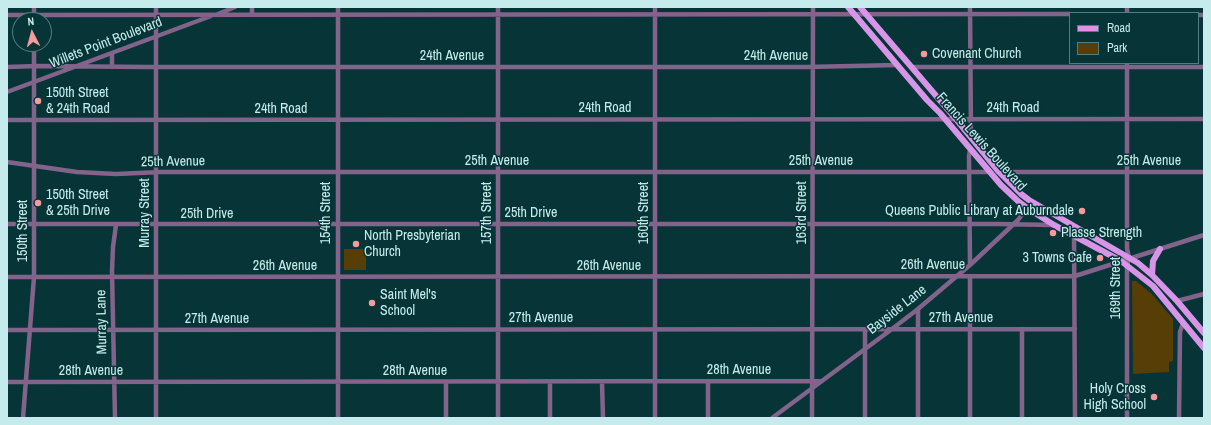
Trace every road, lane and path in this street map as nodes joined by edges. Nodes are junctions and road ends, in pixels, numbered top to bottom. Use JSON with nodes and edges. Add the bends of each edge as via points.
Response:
{"nodes":[{"id":1,"x":156,"y":7,"type":"edge"},
{"id":2,"x":235,"y":7,"type":"edge"},
{"id":3,"x":252,"y":7,"type":"edge"},
{"id":4,"x":338,"y":7,"type":"edge"},
{"id":5,"x":498,"y":7,"type":"edge"},
{"id":6,"x":655,"y":7,"type":"edge"},
{"id":7,"x":812,"y":7,"type":"edge"},
{"id":8,"x":848,"y":7,"type":"edge"},
{"id":9,"x":860,"y":7,"type":"edge"},
{"id":10,"x":970,"y":7,"type":"edge"},
{"id":11,"x":498,"y":14,"type":"junction"},
{"id":12,"x":655,"y":14,"type":"junction"},
{"id":13,"x":854,"y":14,"type":"junction"},
{"id":14,"x":866,"y":14,"type":"junction"},
{"id":15,"x":970,"y":14,"type":"junction"},
{"id":16,"x":1069,"y":14,"type":"edge"},
{"id":17,"x":156,"y":15,"type":"junction"},
{"id":18,"x":215,"y":15,"type":"junction"},
{"id":19,"x":252,"y":15,"type":"junction"},
{"id":20,"x":338,"y":15,"type":"junction"},
{"id":21,"x":813,"y":15,"type":"junction"},
{"id":22,"x":52,"y":18,"type":"edge"},
{"id":23,"x":155,"y":36,"type":"junction"},
{"id":24,"x":34,"y":52,"type":"edge"},
{"id":25,"x":112,"y":53,"type":"junction"},
{"id":26,"x":1127,"y":65,"type":"edge"},
{"id":27,"x":77,"y":66,"type":"junction"},
{"id":28,"x":898,"y":66,"type":"junction"},
{"id":29,"x":7,"y":67,"type":"edge"},
{"id":30,"x":34,"y":67,"type":"junction"},
{"id":31,"x":112,"y":67,"type":"junction"},
{"id":32,"x":338,"y":67,"type":"junction"},
{"id":33,"x":498,"y":67,"type":"junction"},
{"id":34,"x":655,"y":67,"type":"junction"},
{"id":35,"x":812,"y":67,"type":"junction"},
{"id":36,"x":912,"y":67,"type":"junction"},
{"id":37,"x":970,"y":67,"type":"junction"},
{"id":38,"x":1204,"y":67,"type":"edge"},
{"id":39,"x":156,"y":68,"type":"junction"},
{"id":40,"x":34,"y":82,"type":"junction"},
{"id":41,"x":7,"y":92,"type":"edge"},
{"id":42,"x":655,"y":119,"type":"junction"},
{"id":43,"x":812,"y":119,"type":"junction"},
{"id":44,"x":944,"y":119,"type":"junction"},
{"id":45,"x":956,"y":119,"type":"junction"},
{"id":46,"x":971,"y":119,"type":"junction"},
{"id":47,"x":1127,"y":119,"type":"junction"},
{"id":48,"x":1204,"y":119,"type":"edge"},
{"id":49,"x":7,"y":120,"type":"edge"},
{"id":50,"x":34,"y":120,"type":"junction"},
{"id":51,"x":156,"y":120,"type":"junction"},
{"id":52,"x":337,"y":120,"type":"junction"},
{"id":53,"x":498,"y":120,"type":"junction"},
{"id":54,"x":971,"y":138,"type":"junction"},
{"id":55,"x":970,"y":150,"type":"junction"},
{"id":56,"x":7,"y":162,"type":"edge"},
{"id":57,"x":34,"y":166,"type":"junction"},
{"id":58,"x":1127,"y":171,"type":"junction"},
{"id":59,"x":156,"y":172,"type":"junction"},
{"id":60,"x":337,"y":172,"type":"junction"},
{"id":61,"x":498,"y":172,"type":"junction"},
{"id":62,"x":655,"y":172,"type":"junction"},
{"id":63,"x":812,"y":172,"type":"junction"},
{"id":64,"x":969,"y":172,"type":"junction"},
{"id":65,"x":988,"y":172,"type":"junction"},
{"id":66,"x":999,"y":172,"type":"junction"},
{"id":67,"x":1204,"y":172,"type":"edge"},
{"id":68,"x":1028,"y":208,"type":"junction"},
{"id":69,"x":7,"y":224,"type":"edge"},
{"id":70,"x":337,"y":224,"type":"junction"},
{"id":71,"x":498,"y":224,"type":"junction"},
{"id":72,"x":655,"y":224,"type":"junction"},
{"id":73,"x":812,"y":224,"type":"junction"},
{"id":74,"x":970,"y":224,"type":"junction"},
{"id":75,"x":1014,"y":224,"type":"junction"},
{"id":76,"x":34,"y":225,"type":"junction"},
{"id":77,"x":116,"y":225,"type":"junction"},
{"id":78,"x":156,"y":225,"type":"junction"},
{"id":79,"x":1054,"y":225,"type":"junction"},
{"id":80,"x":1204,"y":235,"type":"edge"},
{"id":81,"x":1074,"y":236,"type":"junction"},
{"id":82,"x":1160,"y":249,"type":"junction"},
{"id":83,"x":1129,"y":258,"type":"junction"},
{"id":84,"x":1120,"y":262,"type":"junction"},
{"id":85,"x":970,"y":265,"type":"junction"},
{"id":86,"x":1128,"y":266,"type":"junction"},
{"id":87,"x":1152,"y":275,"type":"junction"},
{"id":88,"x":813,"y":276,"type":"junction"},
{"id":89,"x":970,"y":276,"type":"junction"},
{"id":90,"x":1075,"y":276,"type":"junction"},
{"id":91,"x":7,"y":277,"type":"edge"},
{"id":92,"x":34,"y":277,"type":"junction"},
{"id":93,"x":112,"y":277,"type":"junction"},
{"id":94,"x":156,"y":277,"type":"junction"},
{"id":95,"x":337,"y":277,"type":"junction"},
{"id":96,"x":498,"y":277,"type":"junction"},
{"id":97,"x":655,"y":277,"type":"junction"},
{"id":98,"x":956,"y":277,"type":"junction"},
{"id":99,"x":1204,"y":294,"type":"edge"},
{"id":100,"x":1177,"y":301,"type":"junction"},
{"id":101,"x":918,"y":309,"type":"junction"},
{"id":102,"x":1184,"y":322,"type":"junction"},
{"id":103,"x":498,"y":329,"type":"junction"},
{"id":104,"x":655,"y":329,"type":"junction"},
{"id":105,"x":813,"y":329,"type":"junction"},
{"id":106,"x":865,"y":329,"type":"junction"},
{"id":107,"x":892,"y":329,"type":"junction"},
{"id":108,"x":918,"y":329,"type":"junction"},
{"id":109,"x":970,"y":329,"type":"junction"},
{"id":110,"x":1022,"y":329,"type":"junction"},
{"id":111,"x":1075,"y":329,"type":"junction"},
{"id":112,"x":7,"y":330,"type":"edge"},
{"id":113,"x":30,"y":330,"type":"junction"},
{"id":114,"x":113,"y":330,"type":"junction"},
{"id":115,"x":156,"y":330,"type":"junction"},
{"id":116,"x":337,"y":330,"type":"junction"},
{"id":117,"x":1204,"y":333,"type":"edge"},
{"id":118,"x":1204,"y":348,"type":"edge"},
{"id":119,"x":865,"y":349,"type":"junction"},
{"id":120,"x":708,"y":381,"type":"junction"},
{"id":121,"x":813,"y":381,"type":"junction"},
{"id":122,"x":822,"y":381,"type":"junction"},
{"id":123,"x":7,"y":382,"type":"edge"},
{"id":124,"x":26,"y":382,"type":"junction"},
{"id":125,"x":114,"y":382,"type":"junction"},
{"id":126,"x":156,"y":382,"type":"junction"},
{"id":127,"x":337,"y":382,"type":"junction"},
{"id":128,"x":446,"y":382,"type":"junction"},
{"id":129,"x":498,"y":382,"type":"junction"},
{"id":130,"x":550,"y":382,"type":"junction"},
{"id":131,"x":602,"y":382,"type":"junction"},
{"id":132,"x":655,"y":382,"type":"junction"},
{"id":133,"x":812,"y":388,"type":"junction"},
{"id":134,"x":23,"y":418,"type":"edge"},
{"id":135,"x":115,"y":418,"type":"edge"},
{"id":136,"x":156,"y":418,"type":"edge"},
{"id":137,"x":338,"y":418,"type":"edge"},
{"id":138,"x":446,"y":418,"type":"edge"},
{"id":139,"x":498,"y":418,"type":"edge"},
{"id":140,"x":550,"y":418,"type":"edge"},
{"id":141,"x":603,"y":418,"type":"edge"},
{"id":142,"x":655,"y":418,"type":"edge"},
{"id":143,"x":708,"y":418,"type":"edge"},
{"id":144,"x":773,"y":418,"type":"edge"},
{"id":145,"x":812,"y":418,"type":"edge"},
{"id":146,"x":865,"y":418,"type":"edge"},
{"id":147,"x":918,"y":418,"type":"edge"},
{"id":148,"x":970,"y":418,"type":"edge"},
{"id":149,"x":1022,"y":418,"type":"edge"},
{"id":150,"x":1075,"y":418,"type":"edge"},
{"id":151,"x":1127,"y":418,"type":"edge"},
{"id":152,"x":1179,"y":418,"type":"edge"}],
"edges":[{"from":1,"to":17,"type":"street","name":"Murray Street"},
{"from":2,"to":18,"type":"street","name":"Willets Point Boulevard"},
{"from":3,"to":19,"type":"street"},
{"from":4,"to":20,"type":"street","name":"154th Street"},
{"from":5,"to":11,"type":"street","name":"157th Street"},
{"from":6,"to":12,"type":"street","name":"160th Street"},
{"from":7,"to":21,"type":"street","name":"163rd Street"},
{"from":8,"to":13,"type":"main road","name":"Francis Lewis Boulevard"},
{"from":9,"to":14,"type":"main road","name":"Francis Lewis Boulevard"},
{"from":10,"to":15,"type":"street"},
{"from":11,"to":12,"type":"street"},
{"from":11,"to":20,"type":"street"},
{"from":11,"to":33,"type":"street","name":"157th Street"},
{"from":12,"to":21,"type":"street"},
{"from":12,"to":34,"type":"street","name":"160th Street"},
{"from":13,"to":14,"type":"street"},
{"from":13,"to":21,"type":"street"},
{"from":13,"to":28,"type":"main road","name":"Francis Lewis Boulevard"},
{"from":14,"to":15,"type":"street"},
{"from":14,"to":36,"type":"main road","name":"Francis Lewis Boulevard"},
{"from":15,"to":16,"type":"street"},
{"from":15,"to":37,"type":"street"},
{"from":17,"to":18,"type":"street"},
{"from":17,"to":22,"type":"street"},
{"from":17,"to":23,"type":"street","name":"Murray Street"},
{"from":18,"to":19,"type":"street"},
{"from":18,"to":23,"type":"street","name":"Willets Point Boulevard"},
{"from":19,"to":20,"type":"street"},
{"from":20,"to":32,"type":"street","name":"154th Street"},
{"from":21,"to":35,"type":"street","name":"163rd Street"},
{"from":23,"to":25,"type":"street","name":"Willets Point Boulevard"},
{"from":23,"to":39,"type":"street","name":"Murray Street"},
{"from":24,"to":30,"type":"street","name":"150th Street"},
{"from":25,"to":27,"type":"street","name":"Willets Point Boulevard"},
{"from":25,"to":31,"type":"street"},
{"from":26,"to":37,"type":"street"},
{"from":26,"to":38,"type":"street"},
{"from":26,"to":47,"type":"street","name":"169th Street"},
{"from":27,"to":30,"type":"street","name":"24th Avenue"},
{"from":27,"to":31,"type":"street","name":"24th Avenue"},
{"from":27,"to":40,"type":"street","name":"Willets Point Boulevard"},
{"from":28,"to":35,"type":"street","name":"24th Avenue"},
{"from":28,"to":44,"type":"main road","name":"Francis Lewis Boulevard"},
{"from":29,"to":30,"type":"street","name":"24th Avenue"},
{"from":30,"to":40,"type":"street","name":"150th Street"},
{"from":31,"to":39,"type":"street","name":"24th Avenue"},
{"from":32,"to":33,"type":"street","name":"24th Avenue"},
{"from":32,"to":39,"type":"street","name":"24th Avenue"},
{"from":32,"to":52,"type":"street","name":"154th Street"},
{"from":33,"to":34,"type":"street","name":"24th Avenue"},
{"from":33,"to":53,"type":"street","name":"157th Street"},
{"from":34,"to":35,"type":"street","name":"24th Avenue"},
{"from":34,"to":42,"type":"street","name":"160th Street"},
{"from":35,"to":43,"type":"street","name":"163rd Street"},
{"from":36,"to":37,"type":"street"},
{"from":36,"to":45,"type":"main road","name":"Francis Lewis Boulevard"},
{"from":37,"to":46,"type":"street"},
{"from":39,"to":51,"type":"street","name":"Murray Street"},
{"from":40,"to":41,"type":"street","name":"Willets Point Boulevard"},
{"from":40,"to":50,"type":"street","name":"150th Street"},
{"from":42,"to":43,"type":"street","name":"24th Road"},
{"from":42,"to":53,"type":"street","name":"24th Road"},
{"from":42,"to":62,"type":"street","name":"160th Street"},
{"from":43,"to":44,"type":"street","name":"24th Road"},
{"from":43,"to":63,"type":"street","name":"163rd Street"},
{"from":44,"to":45,"type":"street","name":"24th Road"},
{"from":44,"to":55,"type":"main road","name":"Francis Lewis Boulevard"},
{"from":45,"to":46,"type":"street","name":"24th Road"},
{"from":45,"to":54,"type":"main road","name":"Francis Lewis Boulevard"},
{"from":46,"to":47,"type":"street","name":"24th Road"},
{"from":46,"to":54,"type":"street"},
{"from":47,"to":48,"type":"street","name":"24th Road"},
{"from":47,"to":58,"type":"street","name":"169th Street"},
{"from":49,"to":50,"type":"street","name":"24th Road"},
{"from":50,"to":51,"type":"street","name":"24th Road"},
{"from":50,"to":57,"type":"street","name":"150th Street"},
{"from":51,"to":52,"type":"street","name":"24th Road"},
{"from":51,"to":59,"type":"street","name":"Murray Street"},
{"from":52,"to":53,"type":"street","name":"24th Road"},
{"from":52,"to":60,"type":"street","name":"154th Street"},
{"from":53,"to":61,"type":"street","name":"157th Street"},
{"from":54,"to":66,"type":"main road","name":"Francis Lewis Boulevard"},
{"from":55,"to":64,"type":"street"},
{"from":55,"to":65,"type":"main road","name":"Francis Lewis Boulevard"},
{"from":56,"to":57,"type":"street","name":"25th Avenue"},
{"from":57,"to":59,"type":"street","name":"25th Avenue","via":[[116,174]]},
{"from":57,"to":76,"type":"street","name":"150th Street"},
{"from":58,"to":66,"type":"street","name":"25th Avenue"},
{"from":58,"to":67,"type":"street","name":"25th Avenue"},
{"from":58,"to":83,"type":"street","name":"169th Street"},
{"from":59,"to":60,"type":"street","name":"25th Avenue"},
{"from":59,"to":78,"type":"street","name":"Murray Street"},
{"from":60,"to":61,"type":"street","name":"25th Avenue"},
{"from":60,"to":70,"type":"street","name":"154th Street"},
{"from":61,"to":62,"type":"street","name":"25th Avenue"},
{"from":61,"to":71,"type":"street","name":"157th Street"},
{"from":62,"to":63,"type":"street","name":"25th Avenue"},
{"from":62,"to":72,"type":"street","name":"160th Street"},
{"from":63,"to":64,"type":"street","name":"25th Avenue"},
{"from":63,"to":73,"type":"street","name":"163rd Street"},
{"from":64,"to":65,"type":"street","name":"25th Avenue"},
{"from":64,"to":74,"type":"street"},
{"from":65,"to":68,"type":"main road","name":"Francis Lewis Boulevard"},
{"from":66,"to":83,"type":"main road","name":"Francis Lewis Boulevard","via":[[1029,200]]},
{"from":68,"to":75,"type":"street","name":"Bayside Lane"},
{"from":68,"to":79,"type":"main road","name":"Francis Lewis Boulevard"},
{"from":69,"to":76,"type":"street","name":"25th Drive"},
{"from":70,"to":71,"type":"street","name":"25th Drive"},
{"from":70,"to":78,"type":"street","name":"25th Drive"},
{"from":70,"to":95,"type":"street","name":"154th Street"},
{"from":71,"to":72,"type":"street","name":"25th Drive"},
{"from":71,"to":96,"type":"street","name":"157th Street"},
{"from":72,"to":73,"type":"street","name":"25th Drive"},
{"from":72,"to":97,"type":"street","name":"160th Street"},
{"from":73,"to":74,"type":"street","name":"25th Drive"},
{"from":73,"to":88,"type":"street","name":"163rd Street"},
{"from":74,"to":75,"type":"street","name":"25th Drive"},
{"from":74,"to":85,"type":"street"},
{"from":75,"to":79,"type":"street","name":"25th Drive"},
{"from":75,"to":85,"type":"street","name":"Bayside Lane"},
{"from":76,"to":77,"type":"street","name":"25th Drive"},
{"from":76,"to":92,"type":"street","name":"150th Street"},
{"from":77,"to":78,"type":"street","name":"25th Drive"},
{"from":77,"to":93,"type":"street","name":"Murray Lane"},
{"from":78,"to":94,"type":"street","name":"Murray Street"},
{"from":79,"to":81,"type":"main road","name":"Francis Lewis Boulevard"},
{"from":80,"to":82,"type":"street","name":"26th Avenue"},
{"from":81,"to":84,"type":"main road","name":"Francis Lewis Boulevard"},
{"from":81,"to":90,"type":"street"},
{"from":82,"to":83,"type":"street","name":"26th Avenue"},
{"from":82,"to":87,"type":"main road","via":[[1152,262]]},
{"from":83,"to":84,"type":"street","name":"26th Avenue"},
{"from":83,"to":86,"type":"street","name":"169th Street"},
{"from":83,"to":87,"type":"main road","name":"Francis Lewis Boulevard"},
{"from":84,"to":86,"type":"main road","name":"Francis Lewis Boulevard"},
{"from":84,"to":90,"type":"street","name":"26th Avenue"},
{"from":85,"to":98,"type":"street","name":"Bayside Lane"},
{"from":86,"to":102,"type":"main road","name":"Francis Lewis Boulevard","via":[[1153,286]]},
{"from":86,"to":151,"type":"street","name":"169th Street"},
{"from":87,"to":100,"type":"main road","name":"Francis Lewis Boulevard"},
{"from":88,"to":97,"type":"street","name":"26th Avenue"},
{"from":88,"to":98,"type":"street","name":"26th Avenue"},
{"from":88,"to":105,"type":"street","name":"163rd Street"},
{"from":89,"to":90,"type":"street","name":"26th Avenue"},
{"from":89,"to":98,"type":"street","name":"26th Avenue"},
{"from":89,"to":109,"type":"street"},
{"from":90,"to":111,"type":"street"},
{"from":91,"to":92,"type":"street","name":"26th Avenue"},
{"from":92,"to":93,"type":"street","name":"26th Avenue"},
{"from":92,"to":113,"type":"street","name":"150th Street"},
{"from":93,"to":94,"type":"street","name":"26th Avenue"},
{"from":93,"to":114,"type":"street","name":"Murray Lane"},
{"from":94,"to":95,"type":"street","name":"26th Avenue"},
{"from":94,"to":115,"type":"street","name":"Murray Street"},
{"from":95,"to":96,"type":"street","name":"26th Avenue"},
{"from":95,"to":116,"type":"street","name":"154th Street"},
{"from":96,"to":97,"type":"street","name":"26th Avenue"},
{"from":96,"to":103,"type":"street","name":"157th Street"},
{"from":97,"to":104,"type":"street","name":"160th Street"},
{"from":98,"to":101,"type":"street","name":"Bayside Lane"},
{"from":99,"to":100,"type":"street"},
{"from":100,"to":117,"type":"main road","name":"Francis Lewis Boulevard"},
{"from":101,"to":107,"type":"street","name":"Bayside Lane"},
{"from":101,"to":108,"type":"street"},
{"from":102,"to":118,"type":"main road","name":"Francis Lewis Boulevard"},
{"from":102,"to":152,"type":"street","via":[[1180,332]]},
{"from":103,"to":104,"type":"street","name":"27th Avenue"},
{"from":103,"to":116,"type":"street","name":"27th Avenue"},
{"from":103,"to":129,"type":"street","name":"157th Street"},
{"from":104,"to":105,"type":"street","name":"27th Avenue"},
{"from":104,"to":132,"type":"street","name":"160th Street"},
{"from":105,"to":106,"type":"street","name":"27th Avenue"},
{"from":105,"to":121,"type":"street","name":"163rd Street"},
{"from":106,"to":107,"type":"street","name":"27th Avenue"},
{"from":106,"to":119,"type":"street"},
{"from":107,"to":108,"type":"street","name":"27th Avenue"},
{"from":107,"to":119,"type":"street","name":"Bayside Lane"},
{"from":108,"to":109,"type":"street","name":"27th Avenue"},
{"from":108,"to":147,"type":"street"},
{"from":109,"to":110,"type":"street","name":"27th Avenue"},
{"from":109,"to":148,"type":"street"},
{"from":110,"to":111,"type":"street","name":"27th Avenue"},
{"from":110,"to":149,"type":"street"},
{"from":111,"to":150,"type":"street"},
{"from":112,"to":113,"type":"street","name":"27th Avenue"},
{"from":113,"to":114,"type":"street","name":"27th Avenue"},
{"from":113,"to":124,"type":"street","name":"150th Street"},
{"from":114,"to":115,"type":"street","name":"27th Avenue"},
{"from":114,"to":125,"type":"street","name":"Murray Lane"},
{"from":115,"to":116,"type":"street","name":"27th Avenue"},
{"from":115,"to":126,"type":"street","name":"Murray Street"},
{"from":116,"to":127,"type":"street","name":"154th Street"},
{"from":119,"to":122,"type":"street","name":"Bayside Lane"},
{"from":119,"to":146,"type":"street"},
{"from":120,"to":121,"type":"street","name":"28th Avenue"},
{"from":120,"to":132,"type":"street","name":"28th Avenue"},
{"from":120,"to":143,"type":"street"},
{"from":121,"to":122,"type":"street","name":"28th Avenue"},
{"from":121,"to":133,"type":"street","name":"163rd Street"},
{"from":122,"to":133,"type":"street","name":"Bayside Lane"},
{"from":123,"to":124,"type":"street","name":"28th Avenue"},
{"from":124,"to":125,"type":"street","name":"28th Avenue"},
{"from":124,"to":134,"type":"street","name":"150th Street"},
{"from":125,"to":126,"type":"street","name":"28th Avenue"},
{"from":125,"to":135,"type":"street","name":"Murray Lane"},
{"from":126,"to":127,"type":"street","name":"28th Avenue"},
{"from":126,"to":136,"type":"street","name":"Murray Street"},
{"from":127,"to":128,"type":"street","name":"28th Avenue"},
{"from":127,"to":137,"type":"street","name":"154th Street"},
{"from":128,"to":129,"type":"street","name":"28th Avenue"},
{"from":128,"to":138,"type":"street"},
{"from":129,"to":130,"type":"street","name":"28th Avenue"},
{"from":129,"to":139,"type":"street","name":"157th Street"},
{"from":130,"to":131,"type":"street","name":"28th Avenue"},
{"from":130,"to":140,"type":"street"},
{"from":131,"to":132,"type":"street","name":"28th Avenue"},
{"from":131,"to":141,"type":"street"},
{"from":132,"to":142,"type":"street","name":"160th Street"},
{"from":133,"to":144,"type":"street","name":"Bayside Lane"},
{"from":133,"to":145,"type":"street","name":"163rd Street"}]}
